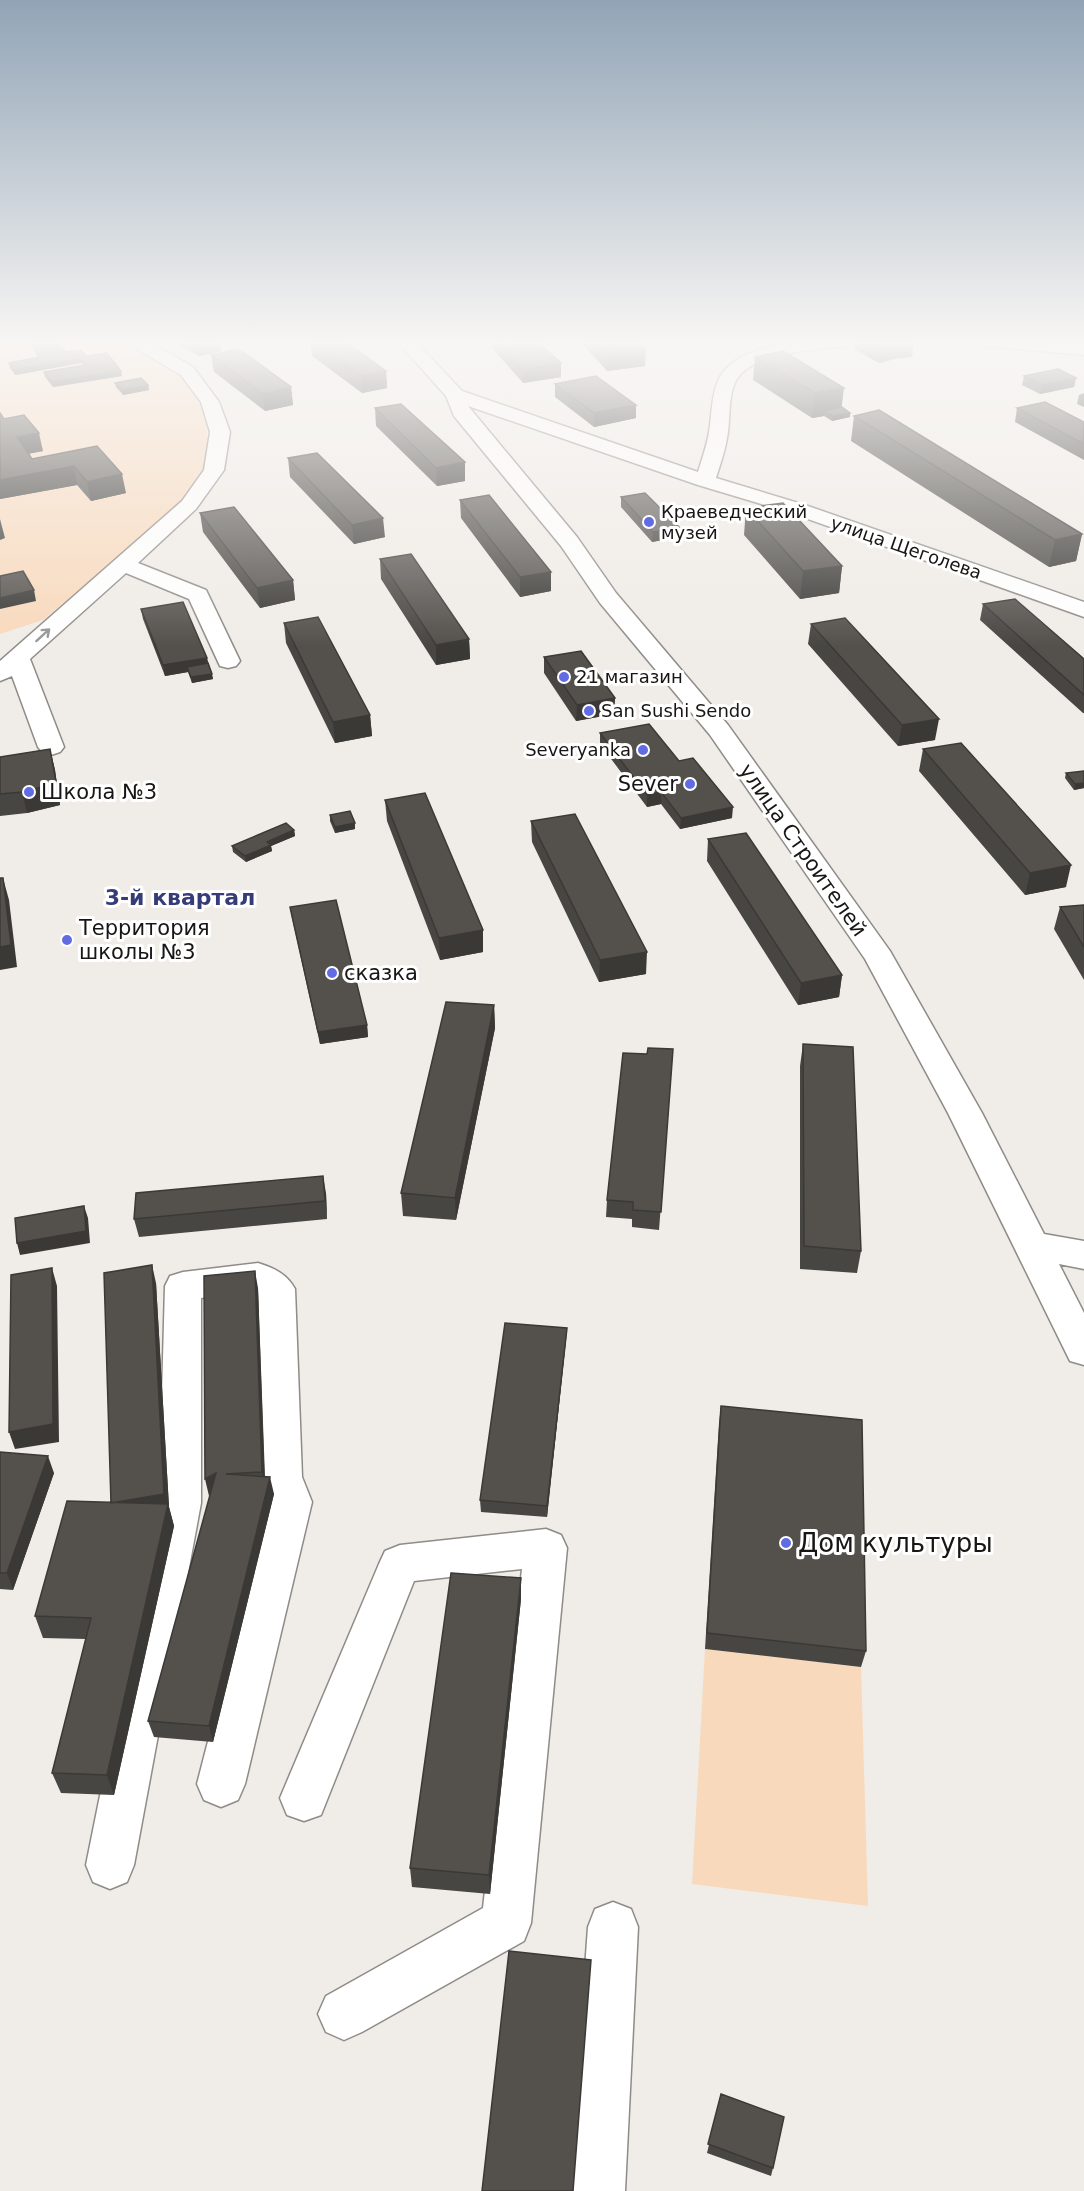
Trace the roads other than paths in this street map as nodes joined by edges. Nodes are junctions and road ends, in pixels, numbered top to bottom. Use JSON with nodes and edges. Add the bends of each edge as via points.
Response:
{"nodes":[{"id":1,"x":218,"y":442,"type":"edge"},
{"id":2,"x":486,"y":442,"type":"edge"},
{"id":3,"x":592,"y":442,"type":"edge"},
{"id":4,"x":716,"y":442,"type":"edge"},
{"id":5,"x":705,"y":481,"type":"junction"},
{"id":6,"x":122,"y":564,"type":"junction"},
{"id":7,"x":1084,"y":610,"type":"edge"},
{"id":8,"x":228,"y":661,"type":"dead end"},
{"id":9,"x":9,"y":666,"type":"edge"},
{"id":10,"x":51,"y":747,"type":"edge"},
{"id":11,"x":1032,"y":1245,"type":"junction"},
{"id":12,"x":1084,"y":1256,"type":"edge"},
{"id":13,"x":1084,"y":1350,"type":"edge"},
{"id":14,"x":221,"y":1784,"type":"dead end"},
{"id":15,"x":304,"y":1798,"type":"dead end"},
{"id":16,"x":110,"y":1865,"type":"dead end"},
{"id":17,"x":613,"y":1927,"type":"dead end"},
{"id":18,"x":344,"y":2014,"type":"dead end"},
{"id":19,"x":597,"y":2191,"type":"edge"}],
"edges":[{"from":1,"to":6,"type":"street","via":[[214,470],[189,505]]},
{"from":2,"to":11,"type":"street","name":"улица Строителей","via":[[569,542],[608,598],[719,730],[879,958]]},
{"from":3,"to":5,"type":"street","name":"улица Щеголева"},
{"from":4,"to":5,"type":"street"},
{"from":5,"to":7,"type":"street","name":"улица Щеголева","via":[[798,509]]},
{"from":6,"to":8,"type":"street","via":[[198,595]]},
{"from":9,"to":6,"type":"street","one_way":true},
{"from":9,"to":10,"type":"street"},
{"from":11,"to":12,"type":"street"},
{"from":11,"to":13,"type":"street","name":"улица Строителей"},
{"from":14,"to":16,"type":"street","via":[[291,1502],[282,1478],[276,1289],[258,1277],[183,1286],[180,1503]]},
{"from":15,"to":18,"type":"street","via":[[400,1564],[546,1548],[506,1923]]},
{"from":17,"to":19,"type":"street"}]}
